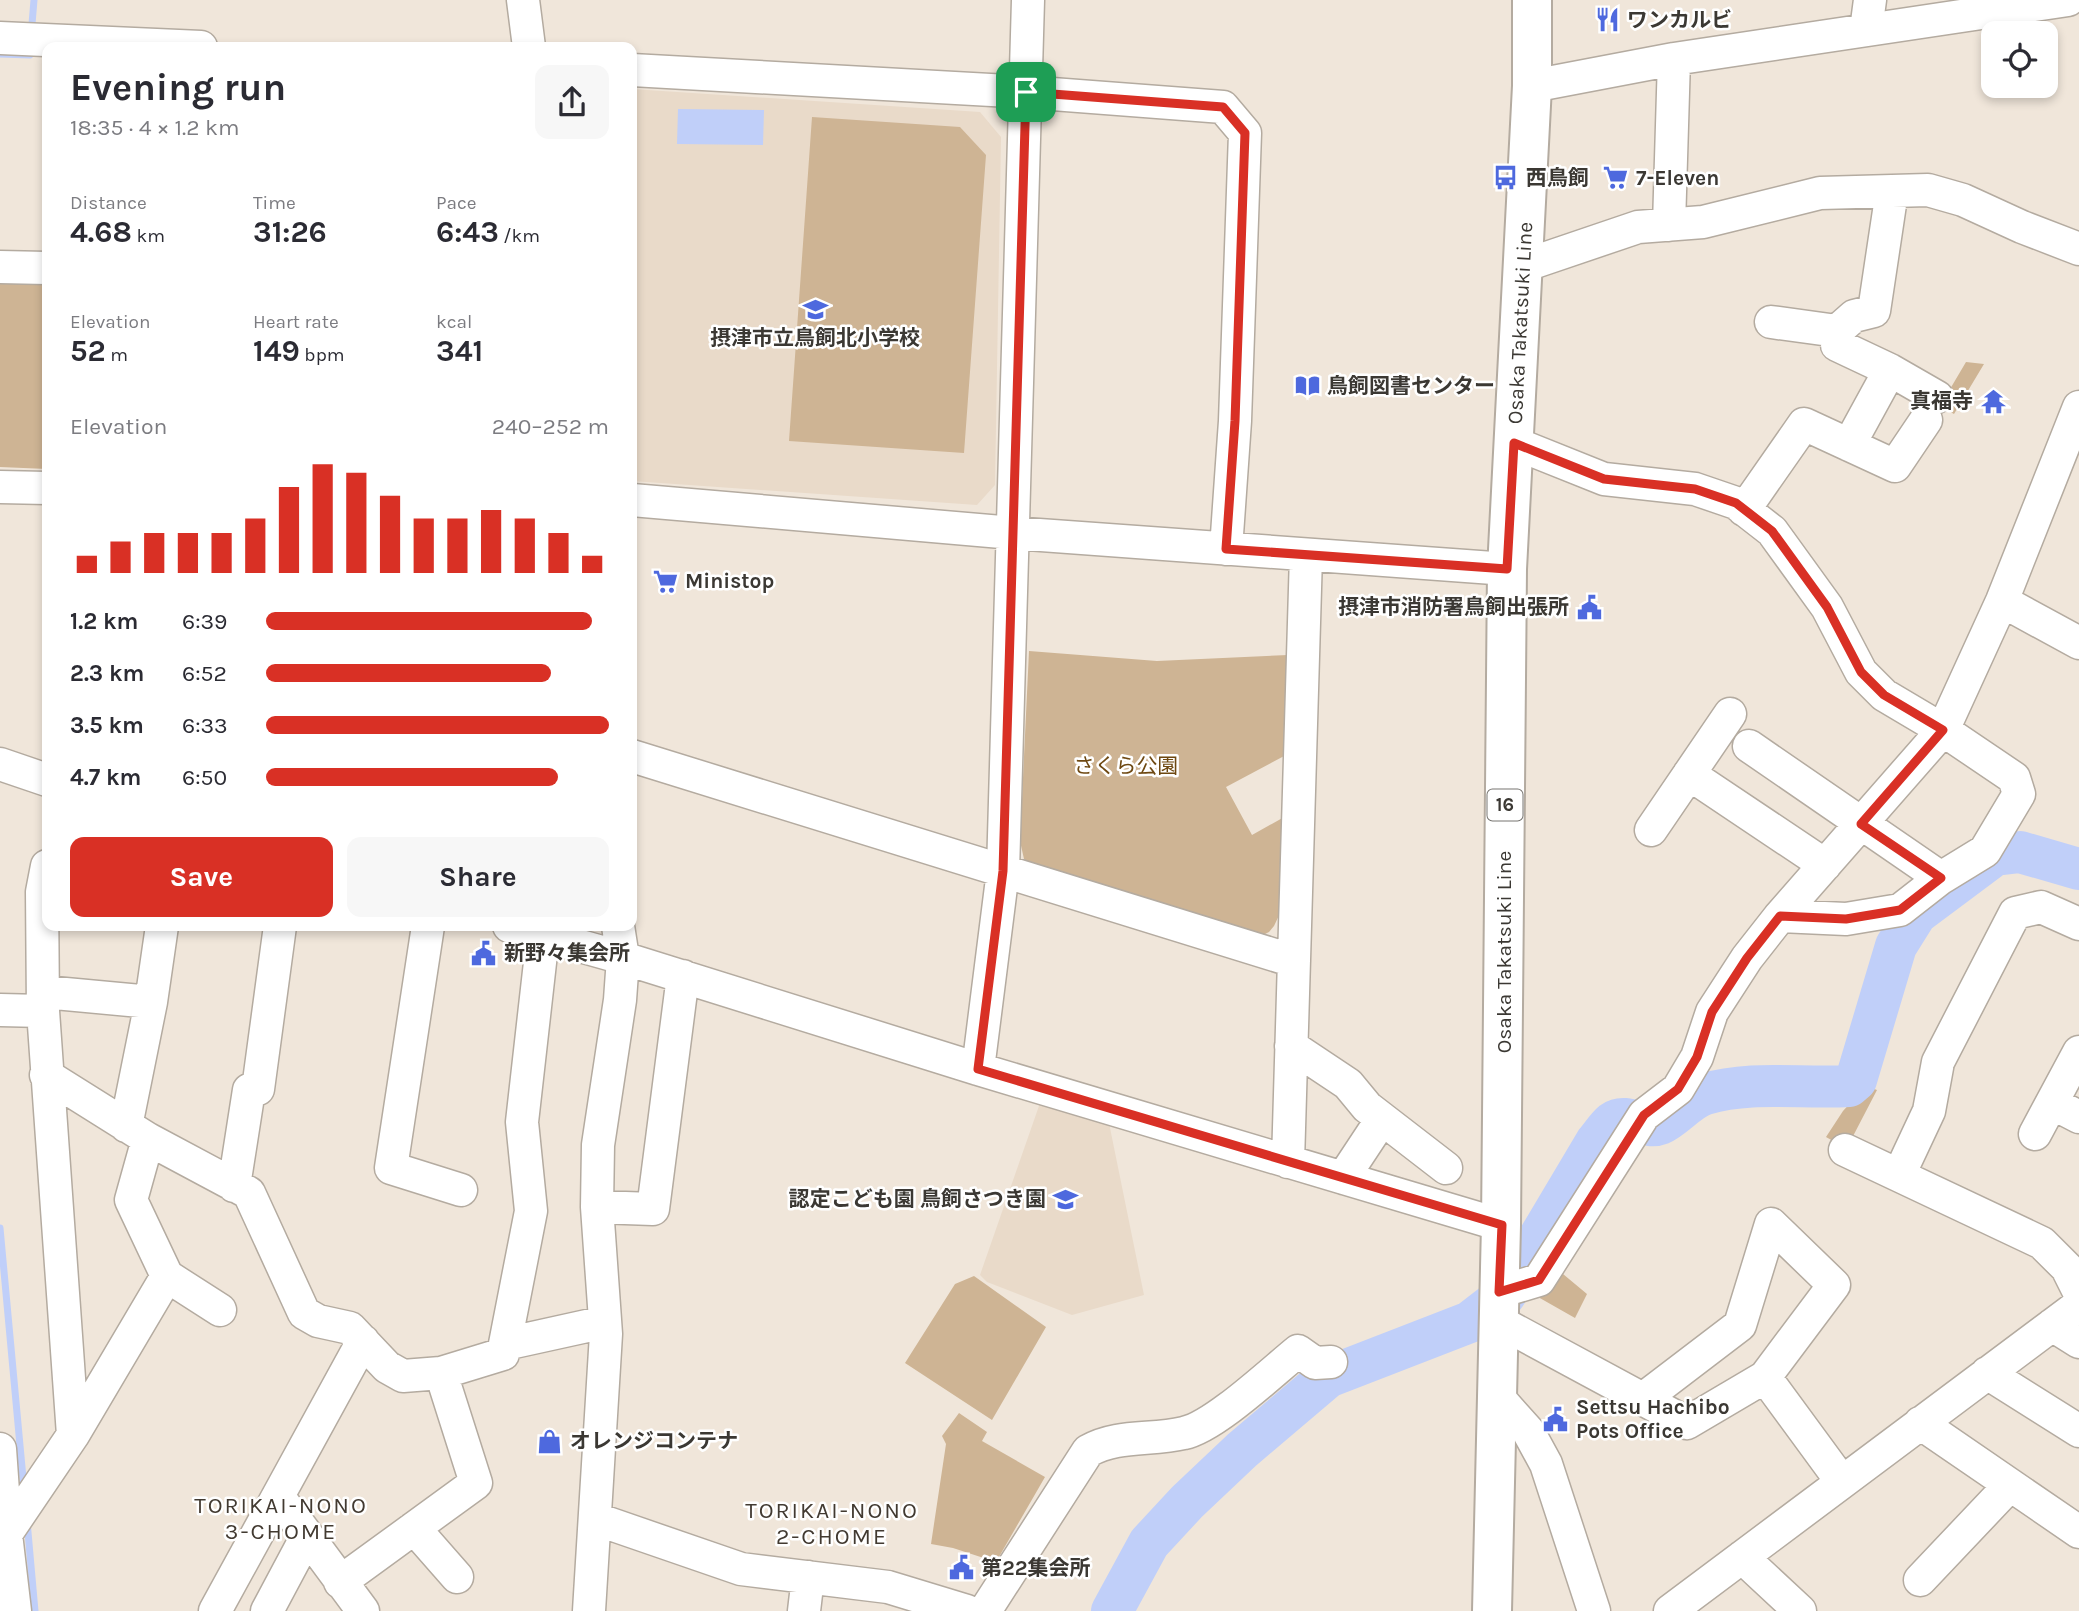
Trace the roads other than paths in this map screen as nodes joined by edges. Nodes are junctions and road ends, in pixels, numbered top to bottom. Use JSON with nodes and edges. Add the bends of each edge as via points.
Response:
{"nodes":[{"id":1,"x":523,"y":0,"type":"edge"},
{"id":2,"x":1028,"y":0,"type":"edge"},
{"id":3,"x":1532,"y":0,"type":"edge"},
{"id":4,"x":2067,"y":0,"type":"edge"},
{"id":5,"x":1964,"y":8,"type":"edge"},
{"id":6,"x":1868,"y":15,"type":"edge"},
{"id":7,"x":0,"y":38,"type":"edge"},
{"id":8,"x":89,"y":42,"type":"edge"},
{"id":9,"x":527,"y":42,"type":"edge"},
{"id":10,"x":1674,"y":59,"type":"junction"},
{"id":11,"x":637,"y":71,"type":"edge"},
{"id":12,"x":1532,"y":86,"type":"junction"},
{"id":13,"x":1026,"y":92,"type":"junction"},
{"id":14,"x":1892,"y":191,"type":"junction"},
{"id":15,"x":1669,"y":225,"type":"junction"},
{"id":16,"x":2079,"y":249,"type":"edge"},
{"id":17,"x":1523,"y":266,"type":"junction"},
{"id":18,"x":0,"y":267,"type":"edge"},
{"id":19,"x":42,"y":268,"type":"edge"},
{"id":20,"x":1771,"y":322,"type":"dead end"},
{"id":21,"x":1837,"y":331,"type":"junction"},
{"id":22,"x":1890,"y":370,"type":"junction"},
{"id":23,"x":2079,"y":407,"type":"edge"},
{"id":24,"x":1514,"y":443,"type":"junction"},
{"id":25,"x":1849,"y":445,"type":"junction"},
{"id":26,"x":0,"y":487,"type":"edge"},
{"id":27,"x":42,"y":488,"type":"edge"},
{"id":28,"x":637,"y":500,"type":"edge"},
{"id":29,"x":1744,"y":510,"type":"junction"},
{"id":30,"x":1013,"y":533,"type":"junction"},
{"id":31,"x":1226,"y":549,"type":"junction"},
{"id":32,"x":1306,"y":555,"type":"junction"},
{"id":33,"x":1507,"y":569,"type":"junction"},
{"id":34,"x":2002,"y":601,"type":"junction"},
{"id":35,"x":2079,"y":643,"type":"edge"},
{"id":36,"x":1730,"y":714,"type":"dead end"},
{"id":37,"x":1943,"y":730,"type":"junction"},
{"id":38,"x":1749,"y":746,"type":"dead end"},
{"id":39,"x":637,"y":758,"type":"edge"},
{"id":40,"x":0,"y":764,"type":"edge"},
{"id":41,"x":1689,"y":774,"type":"junction"},
{"id":42,"x":42,"y":778,"type":"edge"},
{"id":43,"x":1861,"y":824,"type":"junction"},
{"id":44,"x":1651,"y":830,"type":"dead end"},
{"id":45,"x":1825,"y":865,"type":"junction"},
{"id":46,"x":1003,"y":871,"type":"junction"},
{"id":47,"x":1941,"y":878,"type":"junction"},
{"id":48,"x":1780,"y":916,"type":"junction"},
{"id":49,"x":2079,"y":924,"type":"edge"},
{"id":50,"x":44,"y":931,"type":"edge"},
{"id":51,"x":161,"y":931,"type":"edge"},
{"id":52,"x":279,"y":931,"type":"edge"},
{"id":53,"x":427,"y":931,"type":"edge"},
{"id":54,"x":526,"y":931,"type":"edge"},
{"id":55,"x":619,"y":931,"type":"edge"},
{"id":56,"x":543,"y":936,"type":"junction"},
{"id":57,"x":623,"y":958,"type":"junction"},
{"id":58,"x":1293,"y":961,"type":"junction"},
{"id":59,"x":682,"y":976,"type":"junction"},
{"id":60,"x":43,"y":1001,"type":"junction"},
{"id":61,"x":151,"y":1002,"type":"junction"},
{"id":62,"x":0,"y":1010,"type":"edge"},
{"id":63,"x":1291,"y":1046,"type":"junction"},
{"id":64,"x":2079,"y":1052,"type":"edge"},
{"id":65,"x":978,"y":1069,"type":"junction"},
{"id":66,"x":46,"y":1075,"type":"junction"},
{"id":67,"x":2065,"y":1110,"type":"edge"},
{"id":68,"x":1382,"y":1119,"type":"junction"},
{"id":69,"x":137,"y":1133,"type":"junction"},
{"id":70,"x":2035,"y":1134,"type":"dead end"},
{"id":71,"x":1845,"y":1150,"type":"dead end"},
{"id":72,"x":1289,"y":1162,"type":"junction"},
{"id":73,"x":1446,"y":1168,"type":"dead end"},
{"id":74,"x":1899,"y":1175,"type":"junction"},
{"id":75,"x":1343,"y":1178,"type":"junction"},
{"id":76,"x":234,"y":1186,"type":"junction"},
{"id":77,"x":461,"y":1190,"type":"dead end"},
{"id":78,"x":597,"y":1207,"type":"junction"},
{"id":79,"x":1502,"y":1225,"type":"junction"},
{"id":80,"x":167,"y":1276,"type":"junction"},
{"id":81,"x":2079,"y":1292,"type":"edge"},
{"id":82,"x":2079,"y":1305,"type":"edge"},
{"id":83,"x":1499,"y":1306,"type":"junction"},
{"id":84,"x":220,"y":1310,"type":"dead end"},
{"id":85,"x":605,"y":1322,"type":"junction"},
{"id":86,"x":2052,"y":1325,"type":"junction"},
{"id":87,"x":363,"y":1341,"type":"junction"},
{"id":88,"x":2079,"y":1342,"type":"edge"},
{"id":89,"x":505,"y":1344,"type":"junction"},
{"id":90,"x":1331,"y":1362,"type":"dead end"},
{"id":91,"x":442,"y":1373,"type":"junction"},
{"id":92,"x":1987,"y":1373,"type":"junction"},
{"id":93,"x":1765,"y":1377,"type":"junction"},
{"id":94,"x":1496,"y":1395,"type":"junction"},
{"id":95,"x":1643,"y":1399,"type":"junction"},
{"id":96,"x":1920,"y":1423,"type":"junction"},
{"id":97,"x":2079,"y":1431,"type":"edge"},
{"id":98,"x":73,"y":1435,"type":"junction"},
{"id":99,"x":0,"y":1449,"type":"edge"},
{"id":100,"x":1842,"y":1482,"type":"junction"},
{"id":101,"x":2010,"y":1485,"type":"junction"},
{"id":102,"x":278,"y":1496,"type":"junction"},
{"id":103,"x":18,"y":1517,"type":"junction"},
{"id":104,"x":596,"y":1519,"type":"junction"},
{"id":105,"x":414,"y":1528,"type":"junction"},
{"id":106,"x":2079,"y":1532,"type":"edge"},
{"id":107,"x":307,"y":1536,"type":"junction"},
{"id":108,"x":1742,"y":1558,"type":"junction"},
{"id":109,"x":457,"y":1577,"type":"dead end"},
{"id":110,"x":808,"y":1577,"type":"junction"},
{"id":111,"x":1920,"y":1580,"type":"dead end"},
{"id":112,"x":340,"y":1582,"type":"junction"},
{"id":113,"x":14,"y":1605,"type":"edge"},
{"id":114,"x":215,"y":1611,"type":"edge"},
{"id":115,"x":267,"y":1611,"type":"edge"},
{"id":116,"x":363,"y":1611,"type":"edge"},
{"id":117,"x":589,"y":1611,"type":"edge"},
{"id":118,"x":803,"y":1611,"type":"edge"},
{"id":119,"x":967,"y":1611,"type":"edge"},
{"id":120,"x":985,"y":1611,"type":"edge"},
{"id":121,"x":1492,"y":1611,"type":"edge"},
{"id":122,"x":1594,"y":1611,"type":"edge"},
{"id":123,"x":1670,"y":1611,"type":"edge"},
{"id":124,"x":1800,"y":1611,"type":"edge"}],
"edges":[{"from":1,"to":9,"type":"street"},
{"from":2,"to":13,"type":"street"},
{"from":3,"to":12,"type":"main road","name":"Osaka Takatsuki Line","number":"16"},
{"from":4,"to":5,"type":"street"},
{"from":5,"to":6,"type":"street"},
{"from":6,"to":10,"type":"street"},
{"from":7,"to":8,"type":"street"},
{"from":10,"to":12,"type":"street"},
{"from":10,"to":15,"type":"street"},
{"from":11,"to":13,"type":"street"},
{"from":12,"to":17,"type":"main road","name":"Osaka Takatsuki Line","number":"16"},
{"from":13,"to":30,"type":"street"},
{"from":13,"to":31,"type":"street","via":[[1223,107],[1245,133]]},
{"from":14,"to":15,"type":"street","via":[[1820,193],[1703,222]]},
{"from":14,"to":16,"type":"street","via":[[1927,190],[1964,201]]},
{"from":14,"to":21,"type":"street","via":[[1874,311],[1854,316]]},
{"from":15,"to":17,"type":"street","via":[[1638,227]]},
{"from":17,"to":24,"type":"main road","name":"Osaka Takatsuki Line","number":"16"},
{"from":18,"to":19,"type":"street"},
{"from":20,"to":21,"type":"street"},
{"from":21,"to":22,"type":"street","via":[[1837,345]]},
{"from":22,"to":25,"type":"street"},
{"from":22,"to":25,"type":"street","via":[[1931,408],[1895,466]]},
{"from":23,"to":34,"type":"street"},
{"from":24,"to":29,"type":"street","via":[[1604,479],[1695,489]]},
{"from":24,"to":33,"type":"main road","name":"Osaka Takatsuki Line","number":"16"},
{"from":25,"to":29,"type":"street","via":[[1804,424]]},
{"from":26,"to":27,"type":"street"},
{"from":28,"to":30,"type":"street"},
{"from":29,"to":37,"type":"street","via":[[1772,531],[1827,607],[1861,672],[1884,695]]},
{"from":30,"to":31,"type":"street"},
{"from":30,"to":46,"type":"street"},
{"from":31,"to":32,"type":"street"},
{"from":32,"to":33,"type":"street"},
{"from":32,"to":58,"type":"street"},
{"from":33,"to":79,"type":"main road","name":"Osaka Takatsuki Line","number":"16"},
{"from":34,"to":35,"type":"street"},
{"from":34,"to":37,"type":"street"},
{"from":36,"to":41,"type":"street"},
{"from":37,"to":43,"type":"street"},
{"from":37,"to":47,"type":"street","via":[[2014,778],[2019,794],[1985,851]]},
{"from":38,"to":43,"type":"street"},
{"from":39,"to":46,"type":"street"},
{"from":40,"to":42,"type":"street"},
{"from":41,"to":44,"type":"street"},
{"from":41,"to":45,"type":"street"},
{"from":43,"to":45,"type":"street"},
{"from":43,"to":47,"type":"street"},
{"from":45,"to":48,"type":"street"},
{"from":46,"to":58,"type":"street"},
{"from":46,"to":65,"type":"street"},
{"from":47,"to":48,"type":"street","via":[[1900,910],[1846,919]]},
{"from":48,"to":83,"type":"street","via":[[1712,1012],[1697,1057],[1678,1089],[1639,1123],[1539,1280]]},
{"from":49,"to":74,"type":"street","via":[[2041,907],[2015,913],[1938,1062],[1929,1111]]},
{"from":50,"to":60,"type":"street"},
{"from":51,"to":61,"type":"street"},
{"from":52,"to":76,"type":"street","via":[[258,1089],[249,1090]]},
{"from":53,"to":77,"type":"street","via":[[391,1168]]},
{"from":54,"to":56,"type":"street"},
{"from":55,"to":57,"type":"street"},
{"from":56,"to":57,"type":"street"},
{"from":56,"to":89,"type":"street","via":[[522,1122],[531,1211]]},
{"from":57,"to":59,"type":"street"},
{"from":57,"to":78,"type":"street","via":[[598,1146]]},
{"from":58,"to":63,"type":"street"},
{"from":59,"to":65,"type":"street"},
{"from":59,"to":78,"type":"street","via":[[653,1209]]},
{"from":60,"to":61,"type":"street"},
{"from":60,"to":62,"type":"street"},
{"from":60,"to":66,"type":"street"},
{"from":61,"to":69,"type":"street"},
{"from":63,"to":68,"type":"street","via":[[1348,1084]]},
{"from":63,"to":72,"type":"street"},
{"from":64,"to":67,"type":"street"},
{"from":65,"to":72,"type":"street"},
{"from":66,"to":69,"type":"street"},
{"from":66,"to":98,"type":"street"},
{"from":67,"to":70,"type":"street"},
{"from":68,"to":73,"type":"street"},
{"from":68,"to":75,"type":"street"},
{"from":69,"to":76,"type":"street"},
{"from":69,"to":80,"type":"street","via":[[131,1200]]},
{"from":71,"to":74,"type":"street"},
{"from":72,"to":75,"type":"street"},
{"from":74,"to":81,"type":"street","via":[[2042,1243],[2067,1268]]},
{"from":75,"to":79,"type":"street"},
{"from":76,"to":87,"type":"street","via":[[249,1193],[304,1313],[350,1328]]},
{"from":78,"to":85,"type":"street"},
{"from":79,"to":83,"type":"main road","name":"Osaka Takatsuki Line","number":"16"},
{"from":80,"to":84,"type":"street"},
{"from":80,"to":98,"type":"street"},
{"from":82,"to":86,"type":"street"},
{"from":83,"to":94,"type":"main road","name":"Osaka Takatsuki Line","number":"16"},
{"from":83,"to":95,"type":"street"},
{"from":85,"to":89,"type":"street"},
{"from":85,"to":104,"type":"street"},
{"from":86,"to":88,"type":"street"},
{"from":86,"to":92,"type":"street"},
{"from":87,"to":91,"type":"street","via":[[387,1367],[403,1376]]},
{"from":87,"to":102,"type":"street"},
{"from":89,"to":91,"type":"street","via":[[503,1354]]},
{"from":90,"to":120,"type":"street","via":[[1315,1363],[1298,1350],[1210,1422],[1185,1433],[1104,1442],[1088,1451]]},
{"from":91,"to":105,"type":"street","via":[[476,1483]]},
{"from":92,"to":96,"type":"street"},
{"from":92,"to":97,"type":"street"},
{"from":93,"to":95,"type":"street","via":[[1687,1423]]},
{"from":93,"to":95,"type":"street","via":[[1834,1285],[1771,1224],[1740,1325]]},
{"from":93,"to":100,"type":"street"},
{"from":94,"to":121,"type":"main road","name":"Osaka Takatsuki Line","number":"16"},
{"from":94,"to":122,"type":"street","via":[[1528,1432],[1546,1464]]},
{"from":96,"to":100,"type":"street"},
{"from":96,"to":101,"type":"street"},
{"from":98,"to":103,"type":"street"},
{"from":99,"to":103,"type":"street"},
{"from":100,"to":108,"type":"street"},
{"from":101,"to":106,"type":"street"},
{"from":101,"to":111,"type":"street"},
{"from":102,"to":107,"type":"street"},
{"from":102,"to":114,"type":"street"},
{"from":103,"to":113,"type":"street"},
{"from":104,"to":110,"type":"street","via":[[741,1569]]},
{"from":104,"to":117,"type":"street"},
{"from":105,"to":109,"type":"street"},
{"from":105,"to":112,"type":"street"},
{"from":107,"to":112,"type":"street"},
{"from":107,"to":115,"type":"street"},
{"from":108,"to":123,"type":"street"},
{"from":108,"to":124,"type":"street"},
{"from":110,"to":118,"type":"street"},
{"from":110,"to":119,"type":"street","via":[[888,1587]]},
{"from":112,"to":116,"type":"street"}]}
